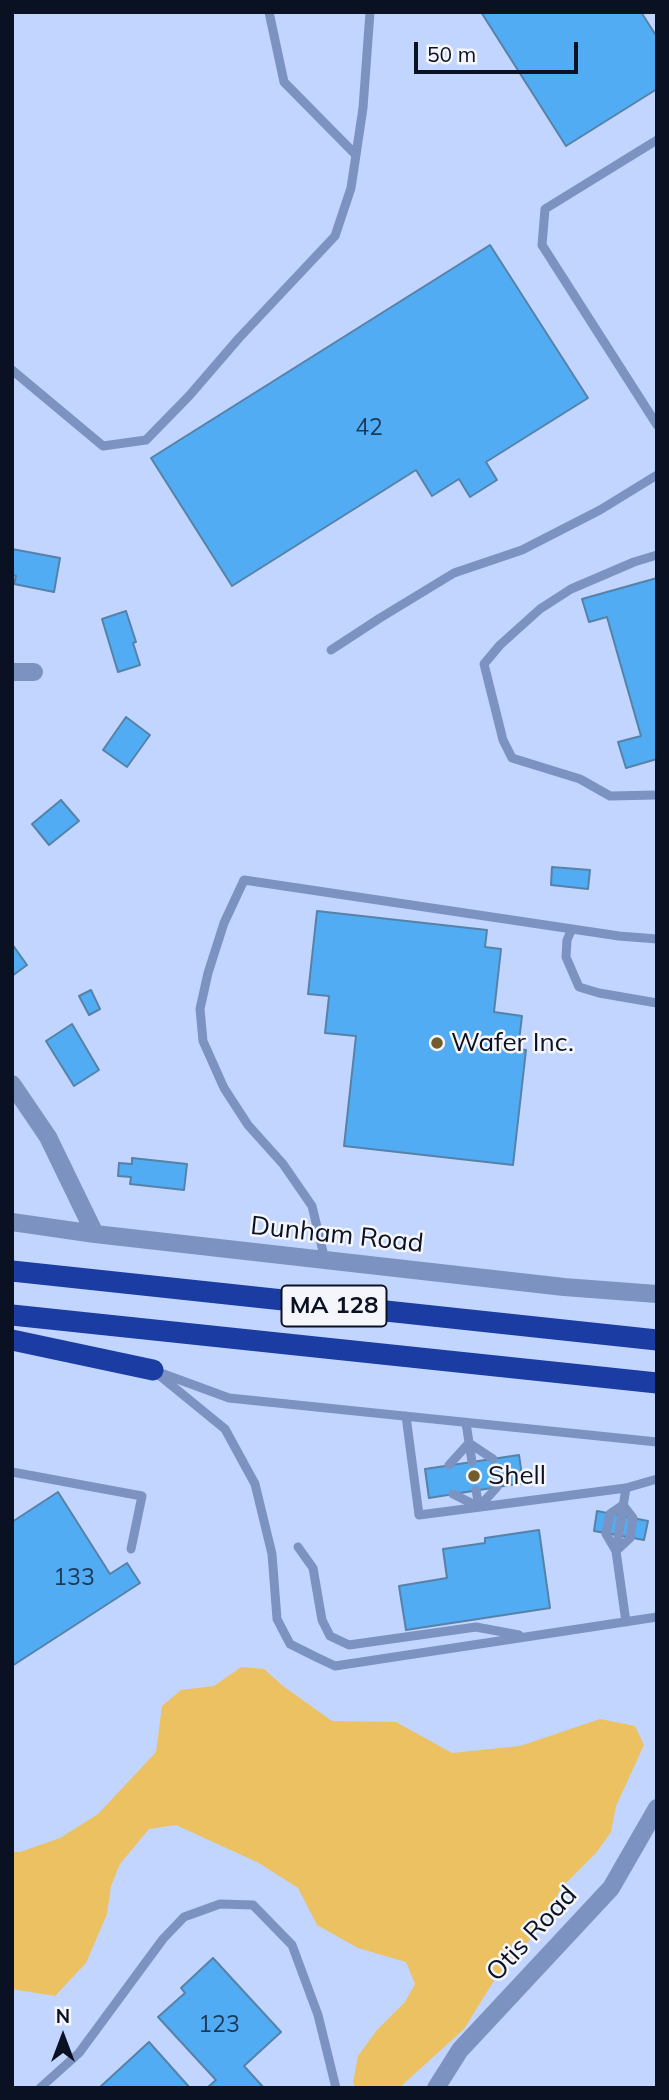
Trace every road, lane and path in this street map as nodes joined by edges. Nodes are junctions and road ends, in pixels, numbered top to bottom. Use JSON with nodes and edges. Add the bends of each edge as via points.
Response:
{"nodes":[{"id":1,"x":269,"y":12,"type":"edge"},
{"id":2,"x":370,"y":12,"type":"edge"},
{"id":3,"x":657,"y":140,"type":"edge"},
{"id":4,"x":356,"y":155,"type":"junction"},
{"id":5,"x":12,"y":370,"type":"edge"},
{"id":6,"x":657,"y":425,"type":"edge"},
{"id":7,"x":657,"y":475,"type":"edge"},
{"id":8,"x":657,"y":555,"type":"edge"},
{"id":9,"x":331,"y":650,"type":"dead end"},
{"id":10,"x":12,"y":672,"type":"edge"},
{"id":11,"x":34,"y":672,"type":"dead end"},
{"id":12,"x":657,"y":796,"type":"edge"},
{"id":13,"x":572,"y":929,"type":"junction"},
{"id":14,"x":657,"y":939,"type":"edge"},
{"id":15,"x":657,"y":1003,"type":"edge"},
{"id":16,"x":12,"y":1084,"type":"edge"},
{"id":17,"x":12,"y":1223,"type":"edge"},
{"id":18,"x":95,"y":1234,"type":"junction"},
{"id":19,"x":325,"y":1260,"type":"junction"},
{"id":20,"x":12,"y":1271,"type":"edge"},
{"id":21,"x":657,"y":1294,"type":"edge"},
{"id":22,"x":12,"y":1315,"type":"edge"},
{"id":23,"x":12,"y":1340,"type":"edge"},
{"id":24,"x":657,"y":1340,"type":"edge"},
{"id":25,"x":153,"y":1370,"type":"junction"},
{"id":26,"x":657,"y":1383,"type":"edge"},
{"id":27,"x":405,"y":1416,"type":"junction"},
{"id":28,"x":466,"y":1423,"type":"junction"},
{"id":29,"x":657,"y":1442,"type":"edge"},
{"id":30,"x":469,"y":1443,"type":"junction"},
{"id":31,"x":493,"y":1459,"type":"dead end"},
{"id":32,"x":472,"y":1462,"type":"dead end"},
{"id":33,"x":449,"y":1465,"type":"dead end"},
{"id":34,"x":12,"y":1472,"type":"edge"},
{"id":35,"x":657,"y":1479,"type":"edge"},
{"id":36,"x":498,"y":1487,"type":"dead end"},
{"id":37,"x":626,"y":1488,"type":"junction"},
{"id":38,"x":476,"y":1490,"type":"dead end"},
{"id":39,"x":453,"y":1494,"type":"dead end"},
{"id":40,"x":623,"y":1505,"type":"junction"},
{"id":41,"x":479,"y":1507,"type":"junction"},
{"id":42,"x":298,"y":1547,"type":"dead end"},
{"id":43,"x":131,"y":1549,"type":"dead end"},
{"id":44,"x":616,"y":1551,"type":"junction"},
{"id":45,"x":657,"y":1617,"type":"edge"},
{"id":46,"x":626,"y":1622,"type":"junction"},
{"id":47,"x":527,"y":1637,"type":"junction"},
{"id":48,"x":657,"y":1808,"type":"edge"},
{"id":49,"x":40,"y":2088,"type":"edge"},
{"id":50,"x":336,"y":2088,"type":"edge"},
{"id":51,"x":436,"y":2088,"type":"edge"}],
"edges":[{"from":1,"to":4,"type":"lane","via":[[284,82]]},
{"from":2,"to":4,"type":"lane"},
{"from":3,"to":6,"type":"lane","via":[[545,209],[542,245]]},
{"from":4,"to":5,"type":"lane","via":[[335,236],[146,440],[103,446]]},
{"from":7,"to":9,"type":"lane","via":[[522,550],[454,573]]},
{"from":8,"to":12,"type":"lane","via":[[571,589],[540,610],[484,664],[512,758],[580,779],[610,796]]},
{"from":10,"to":11,"type":"street"},
{"from":13,"to":14,"type":"lane"},
{"from":13,"to":15,"type":"lane","via":[[566,957],[579,987]]},
{"from":13,"to":19,"type":"lane","via":[[244,880],[208,973],[200,1009],[203,1041],[224,1088],[248,1125],[312,1206]]},
{"from":16,"to":18,"type":"street","via":[[48,1137]]},
{"from":17,"to":18,"type":"street","name":"Dunham Road"},
{"from":18,"to":19,"type":"street","name":"Dunham Road"},
{"from":19,"to":21,"type":"street","name":"Dunham Road"},
{"from":20,"to":24,"type":"highway","number":"MA 128"},
{"from":22,"to":26,"type":"highway","number":"MA 128"},
{"from":23,"to":25,"type":"highway"},
{"from":25,"to":27,"type":"lane","via":[[229,1398]]},
{"from":25,"to":47,"type":"lane","via":[[225,1429],[255,1484],[272,1554],[276,1619],[290,1644],[335,1666]]},
{"from":27,"to":28,"type":"lane"},
{"from":27,"to":41,"type":"lane","via":[[419,1515]]},
{"from":28,"to":29,"type":"lane"},
{"from":28,"to":30,"type":"lane"},
{"from":30,"to":31,"type":"lane"},
{"from":30,"to":32,"type":"lane"},
{"from":30,"to":33,"type":"lane"},
{"from":34,"to":43,"type":"lane","via":[[142,1496]]},
{"from":35,"to":37,"type":"lane"},
{"from":36,"to":41,"type":"lane"},
{"from":37,"to":40,"type":"lane"},
{"from":37,"to":41,"type":"lane"},
{"from":38,"to":41,"type":"lane"},
{"from":39,"to":41,"type":"lane"},
{"from":40,"to":44,"type":"lane","via":[[633,1518],[632,1528],[630,1538]]},
{"from":40,"to":44,"type":"lane","via":[[610,1514],[606,1534]]},
{"from":42,"to":47,"type":"lane","via":[[313,1568],[322,1620],[330,1636],[349,1645],[476,1627]]},
{"from":44,"to":46,"type":"lane"},
{"from":45,"to":46,"type":"lane"},
{"from":46,"to":47,"type":"lane"},
{"from":48,"to":51,"type":"street","name":"Otis Road","via":[[611,1888],[460,2050]]},
{"from":49,"to":50,"type":"lane","via":[[79,2053],[184,1917],[220,1904],[253,1905],[292,1945],[318,2015]]}]}
